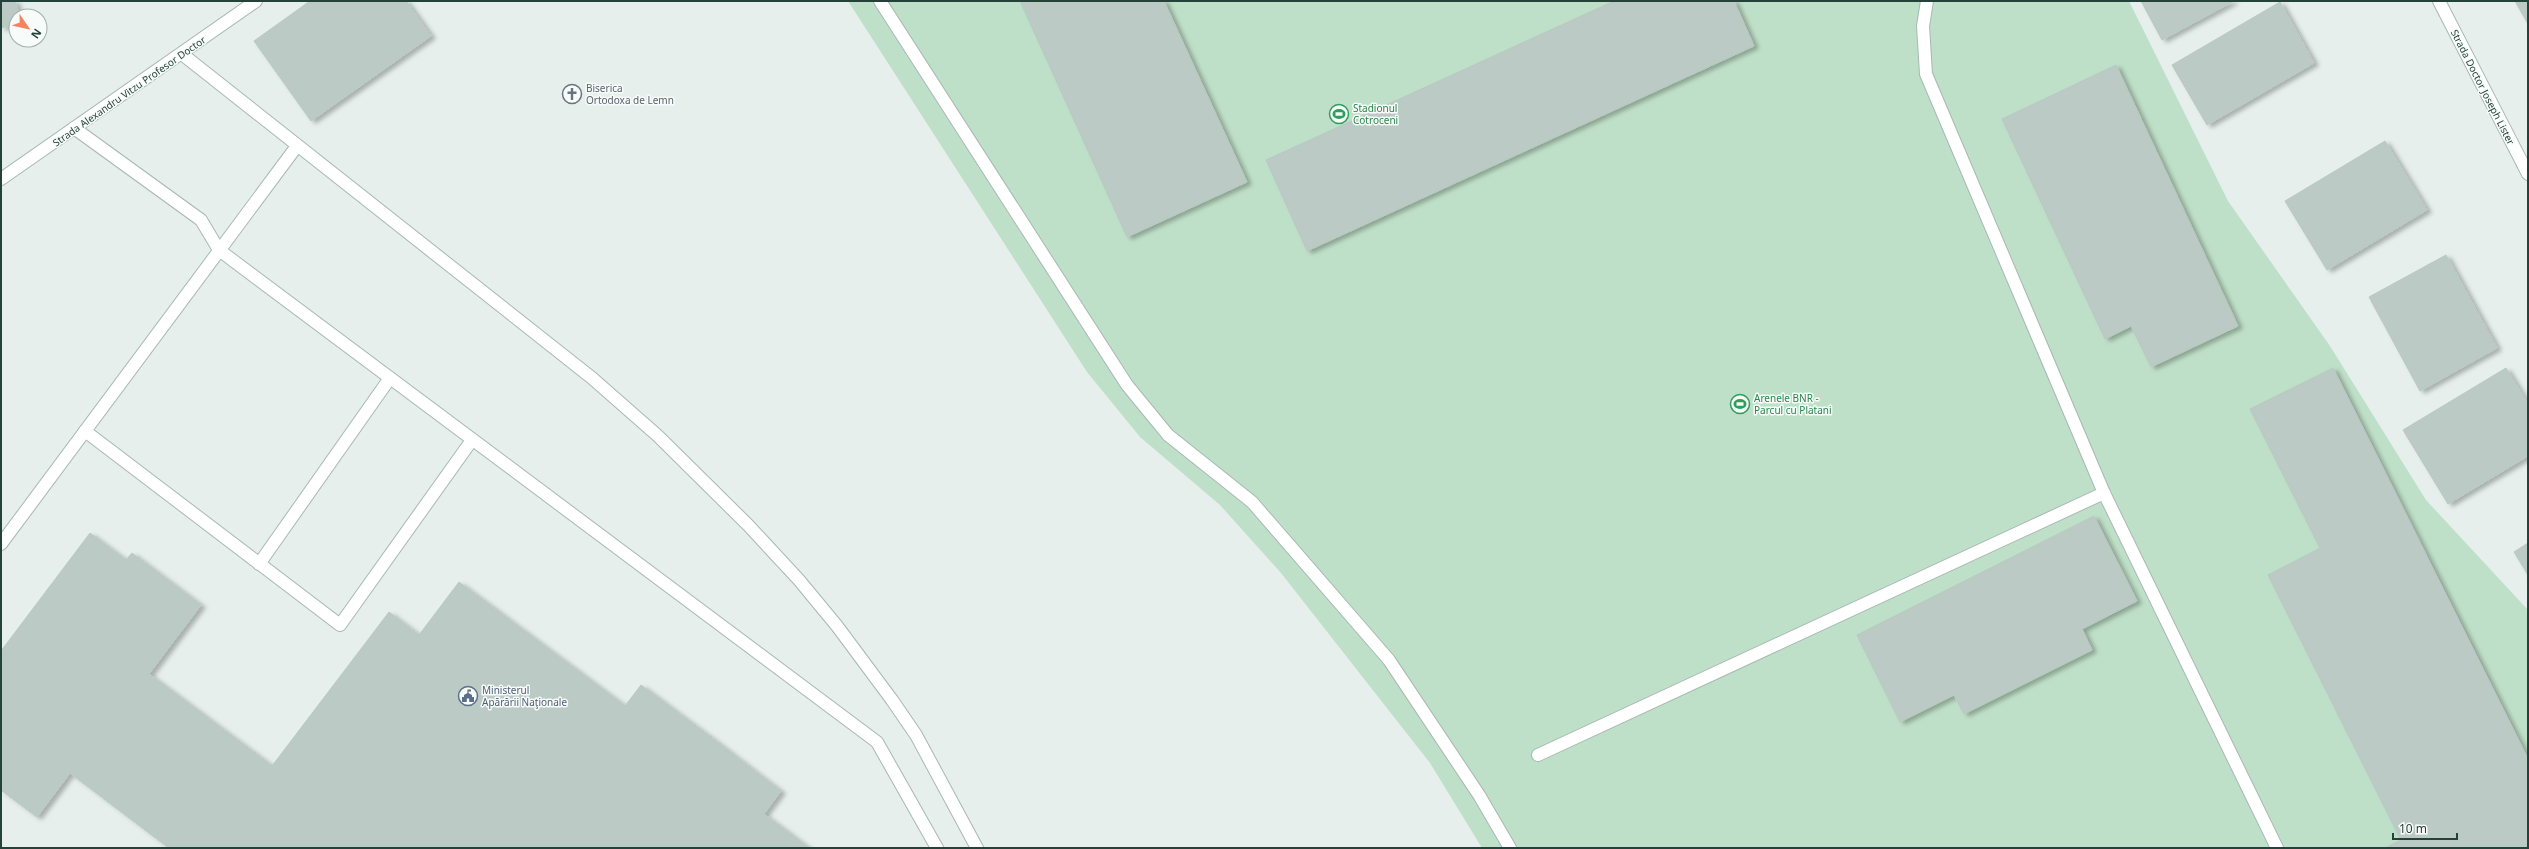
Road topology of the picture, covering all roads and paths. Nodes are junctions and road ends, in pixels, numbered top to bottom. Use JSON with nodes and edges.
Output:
{"nodes":[{"id":1,"x":256,"y":1,"type":"edge"},
{"id":2,"x":880,"y":1,"type":"edge"},
{"id":3,"x":1926,"y":1,"type":"edge"},
{"id":4,"x":2439,"y":1,"type":"edge"},
{"id":5,"x":182,"y":54,"type":"junction"},
{"id":6,"x":74,"y":128,"type":"junction"},
{"id":7,"x":297,"y":146,"type":"junction"},
{"id":8,"x":2528,"y":174,"type":"edge"},
{"id":9,"x":1,"y":179,"type":"edge"},
{"id":10,"x":219,"y":250,"type":"junction"},
{"id":11,"x":390,"y":378,"type":"junction"},
{"id":12,"x":85,"y":432,"type":"junction"},
{"id":13,"x":472,"y":440,"type":"junction"},
{"id":14,"x":2104,"y":493,"type":"junction"},
{"id":15,"x":1,"y":544,"type":"edge"},
{"id":16,"x":259,"y":564,"type":"junction"},
{"id":17,"x":1538,"y":755,"type":"dead end"},
{"id":18,"x":937,"y":848,"type":"edge"},
{"id":19,"x":977,"y":848,"type":"edge"},
{"id":20,"x":1510,"y":848,"type":"edge"},
{"id":21,"x":2277,"y":848,"type":"edge"}],
"edges":[{"from":1,"to":5,"type":"street","name":"Strada Alexandru Vitzu Profesor Doctor"},
{"from":2,"to":20,"type":"street"},
{"from":3,"to":14,"type":"street"},
{"from":4,"to":8,"type":"street","name":"Strada Doctor Joseph Lister"},
{"from":5,"to":6,"type":"street","name":"Strada Alexandru Vitzu Profesor Doctor"},
{"from":5,"to":7,"type":"street"},
{"from":6,"to":9,"type":"street","name":"Strada Alexandru Vitzu Profesor Doctor"},
{"from":6,"to":10,"type":"street"},
{"from":7,"to":10,"type":"street"},
{"from":7,"to":19,"type":"street"},
{"from":10,"to":11,"type":"street"},
{"from":10,"to":12,"type":"street"},
{"from":11,"to":13,"type":"street"},
{"from":11,"to":16,"type":"street"},
{"from":12,"to":15,"type":"street"},
{"from":12,"to":16,"type":"street"},
{"from":13,"to":16,"type":"street"},
{"from":13,"to":18,"type":"street"},
{"from":14,"to":17,"type":"street"},
{"from":14,"to":21,"type":"street"}]}
